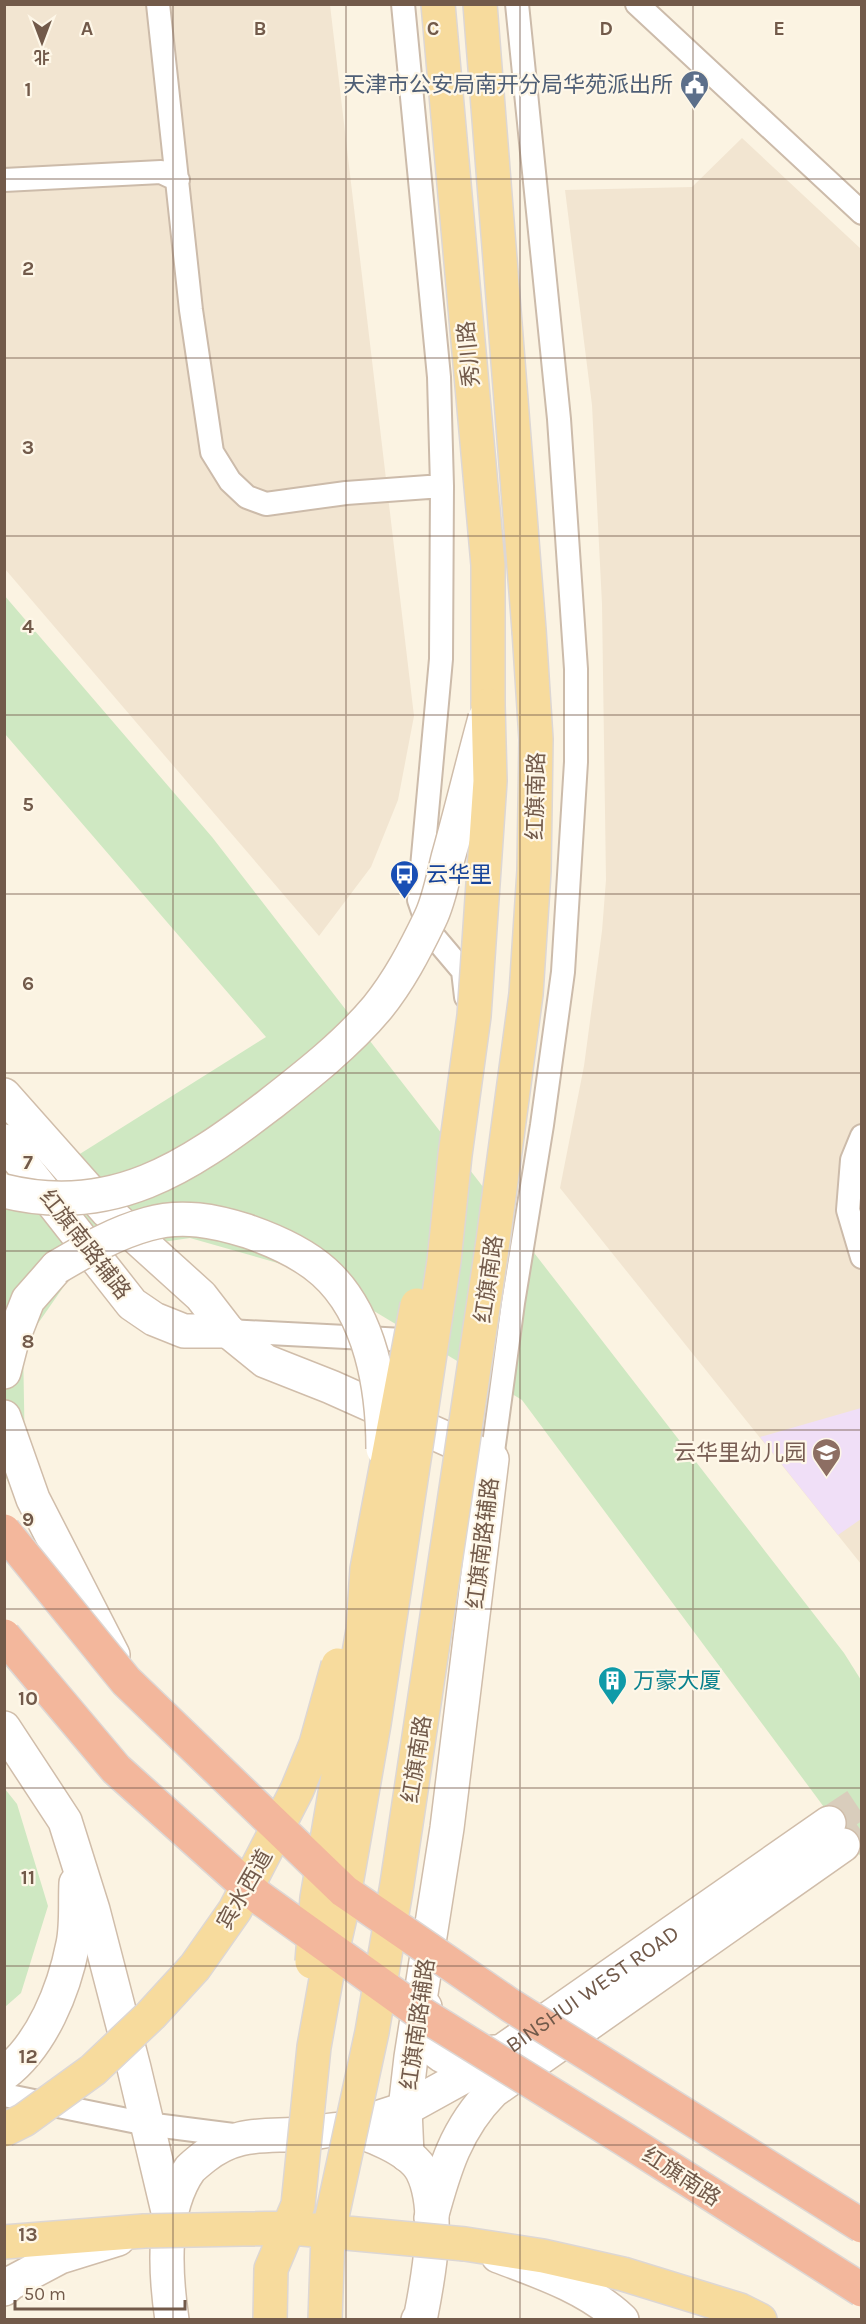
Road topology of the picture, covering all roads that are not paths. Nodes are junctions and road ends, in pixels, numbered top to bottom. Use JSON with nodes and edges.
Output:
{"nodes":[{"id":1,"x":158,"y":4,"type":"edge"},
{"id":2,"x":403,"y":4,"type":"edge"},
{"id":3,"x":438,"y":4,"type":"edge"},
{"id":4,"x":480,"y":4,"type":"edge"},
{"id":5,"x":517,"y":4,"type":"edge"},
{"id":6,"x":637,"y":4,"type":"edge"},
{"id":7,"x":4,"y":180,"type":"edge"},
{"id":8,"x":178,"y":180,"type":"junction"},
{"id":9,"x":861,"y":213,"type":"edge"},
{"id":10,"x":442,"y":486,"type":"junction"},
{"id":11,"x":529,"y":630,"type":"joint"},
{"id":12,"x":488,"y":705,"type":"junction"},
{"id":13,"x":4,"y":1095,"type":"edge"},
{"id":14,"x":861,"y":1136,"type":"edge"},
{"id":15,"x":4,"y":1141,"type":"edge"},
{"id":16,"x":455,"y":1155,"type":"junction"},
{"id":17,"x":4,"y":1191,"type":"edge"},
{"id":18,"x":861,"y":1257,"type":"edge"},
{"id":19,"x":228,"y":1331,"type":"junction"},
{"id":20,"x":4,"y":1372,"type":"edge"},
{"id":21,"x":4,"y":1417,"type":"edge"},
{"id":22,"x":492,"y":1459,"type":"junction"},
{"id":23,"x":384,"y":1485,"type":"junction"},
{"id":24,"x":4,"y":1531,"type":"edge"},
{"id":25,"x":368,"y":1569,"type":"junction"},
{"id":26,"x":4,"y":1636,"type":"edge"},
{"id":27,"x":126,"y":1681,"type":"junction"},
{"id":28,"x":4,"y":1728,"type":"edge"},
{"id":29,"x":77,"y":1860,"type":"junction"},
{"id":30,"x":422,"y":1988,"type":"junction"},
{"id":31,"x":509,"y":2046,"type":"junction"},
{"id":32,"x":314,"y":2047,"type":"junction"},
{"id":33,"x":4,"y":2074,"type":"edge"},
{"id":34,"x":4,"y":2095,"type":"edge"},
{"id":35,"x":405,"y":2109,"type":"junction"},
{"id":36,"x":147,"y":2124,"type":"junction"},
{"id":37,"x":344,"y":2129,"type":"junction"},
{"id":38,"x":4,"y":2130,"type":"edge"},
{"id":39,"x":245,"y":2136,"type":"junction"},
{"id":40,"x":407,"y":2155,"type":"junction"},
{"id":41,"x":431,"y":2218,"type":"junction"},
{"id":42,"x":157,"y":2225,"type":"junction"},
{"id":43,"x":861,"y":2226,"type":"edge"},
{"id":44,"x":328,"y":2235,"type":"junction"},
{"id":45,"x":4,"y":2242,"type":"edge"},
{"id":46,"x":465,"y":2244,"type":"junction"},
{"id":47,"x":271,"y":2270,"type":"junction"},
{"id":48,"x":4,"y":2289,"type":"edge"},
{"id":49,"x":861,"y":2290,"type":"edge"},
{"id":50,"x":420,"y":2318,"type":"edge"},
{"id":51,"x":172,"y":2319,"type":"edge"},
{"id":52,"x":262,"y":2319,"type":"edge"},
{"id":53,"x":270,"y":2319,"type":"edge"},
{"id":54,"x":325,"y":2319,"type":"edge"},
{"id":55,"x":330,"y":2319,"type":"edge"},
{"id":56,"x":622,"y":2319,"type":"edge"},
{"id":57,"x":760,"y":2319,"type":"edge"}],
"edges":[{"from":1,"to":8,"type":"street"},
{"from":2,"to":10,"type":"street"},
{"from":3,"to":12,"type":"main road","name":"秀川路"},
{"from":4,"to":11,"type":"main road","name":"秀川路"},
{"from":5,"to":22,"type":"street"},
{"from":6,"to":9,"type":"street"},
{"from":7,"to":8,"type":"street"},
{"from":8,"to":10,"type":"street"},
{"from":10,"to":19,"type":"street"},
{"from":11,"to":44,"type":"main road","name":"红旗南路","bridge":true},
{"from":12,"to":16,"type":"main road","name":"红旗南路","bridge":true},
{"from":12,"to":17,"type":"main road","bridge":true},
{"from":13,"to":19,"type":"main road"},
{"from":14,"to":18,"type":"street"},
{"from":15,"to":19,"type":"main road","name":"红旗南路辅路"},
{"from":16,"to":23,"type":"main road","bridge":true},
{"from":16,"to":32,"type":"main road","name":"红旗南路","bridge":true},
{"from":19,"to":22,"type":"main road","name":"红旗南路辅路"},
{"from":20,"to":23,"type":"main road","bridge":true},
{"from":21,"to":27,"type":"main road","bridge":true},
{"from":22,"to":30,"type":"main road","name":"红旗南路辅路"},
{"from":23,"to":25,"type":"main road","bridge":true},
{"from":24,"to":27,"type":"highway","bridge":true},
{"from":25,"to":32,"type":"main road","bridge":true},
{"from":25,"to":38,"type":"main road","name":"宾水西道","bridge":true},
{"from":26,"to":49,"type":"highway","name":"红旗南路","bridge":true},
{"from":27,"to":43,"type":"highway","bridge":true},
{"from":28,"to":29,"type":"main road"},
{"from":29,"to":33,"type":"main road"},
{"from":29,"to":36,"type":"main road"},
{"from":30,"to":31,"type":"main road"},
{"from":30,"to":35,"type":"main road","name":"红旗南路辅路"},
{"from":31,"to":35,"type":"main road","name":"BINSHUI WEST ROAD"},
{"from":31,"to":41,"type":"main road","name":"BINSHUI WEST ROAD"},
{"from":32,"to":47,"type":"main road","name":"红旗南路","bridge":true},
{"from":34,"to":36,"type":"street"},
{"from":35,"to":37,"type":"main road","name":"BINSHUI WEST ROAD"},
{"from":35,"to":40,"type":"main road","name":"红旗南路辅路"},
{"from":36,"to":39,"type":"street"},
{"from":36,"to":42,"type":"main road"},
{"from":37,"to":39,"type":"main road"},
{"from":37,"to":40,"type":"main road"},
{"from":39,"to":42,"type":"main road"},
{"from":40,"to":41,"type":"main road"},
{"from":41,"to":50,"type":"main road"},
{"from":42,"to":45,"type":"main road"},
{"from":42,"to":46,"type":"main road","bridge":true},
{"from":42,"to":48,"type":"main road"},
{"from":42,"to":51,"type":"main road"},
{"from":44,"to":54,"type":"main road","name":"红旗南路","bridge":true},
{"from":44,"to":55,"type":"main road","bridge":true},
{"from":46,"to":56,"type":"main road"},
{"from":46,"to":57,"type":"main road"},
{"from":47,"to":52,"type":"main road","bridge":true},
{"from":47,"to":53,"type":"main road","name":"红旗南路","bridge":true}]}
